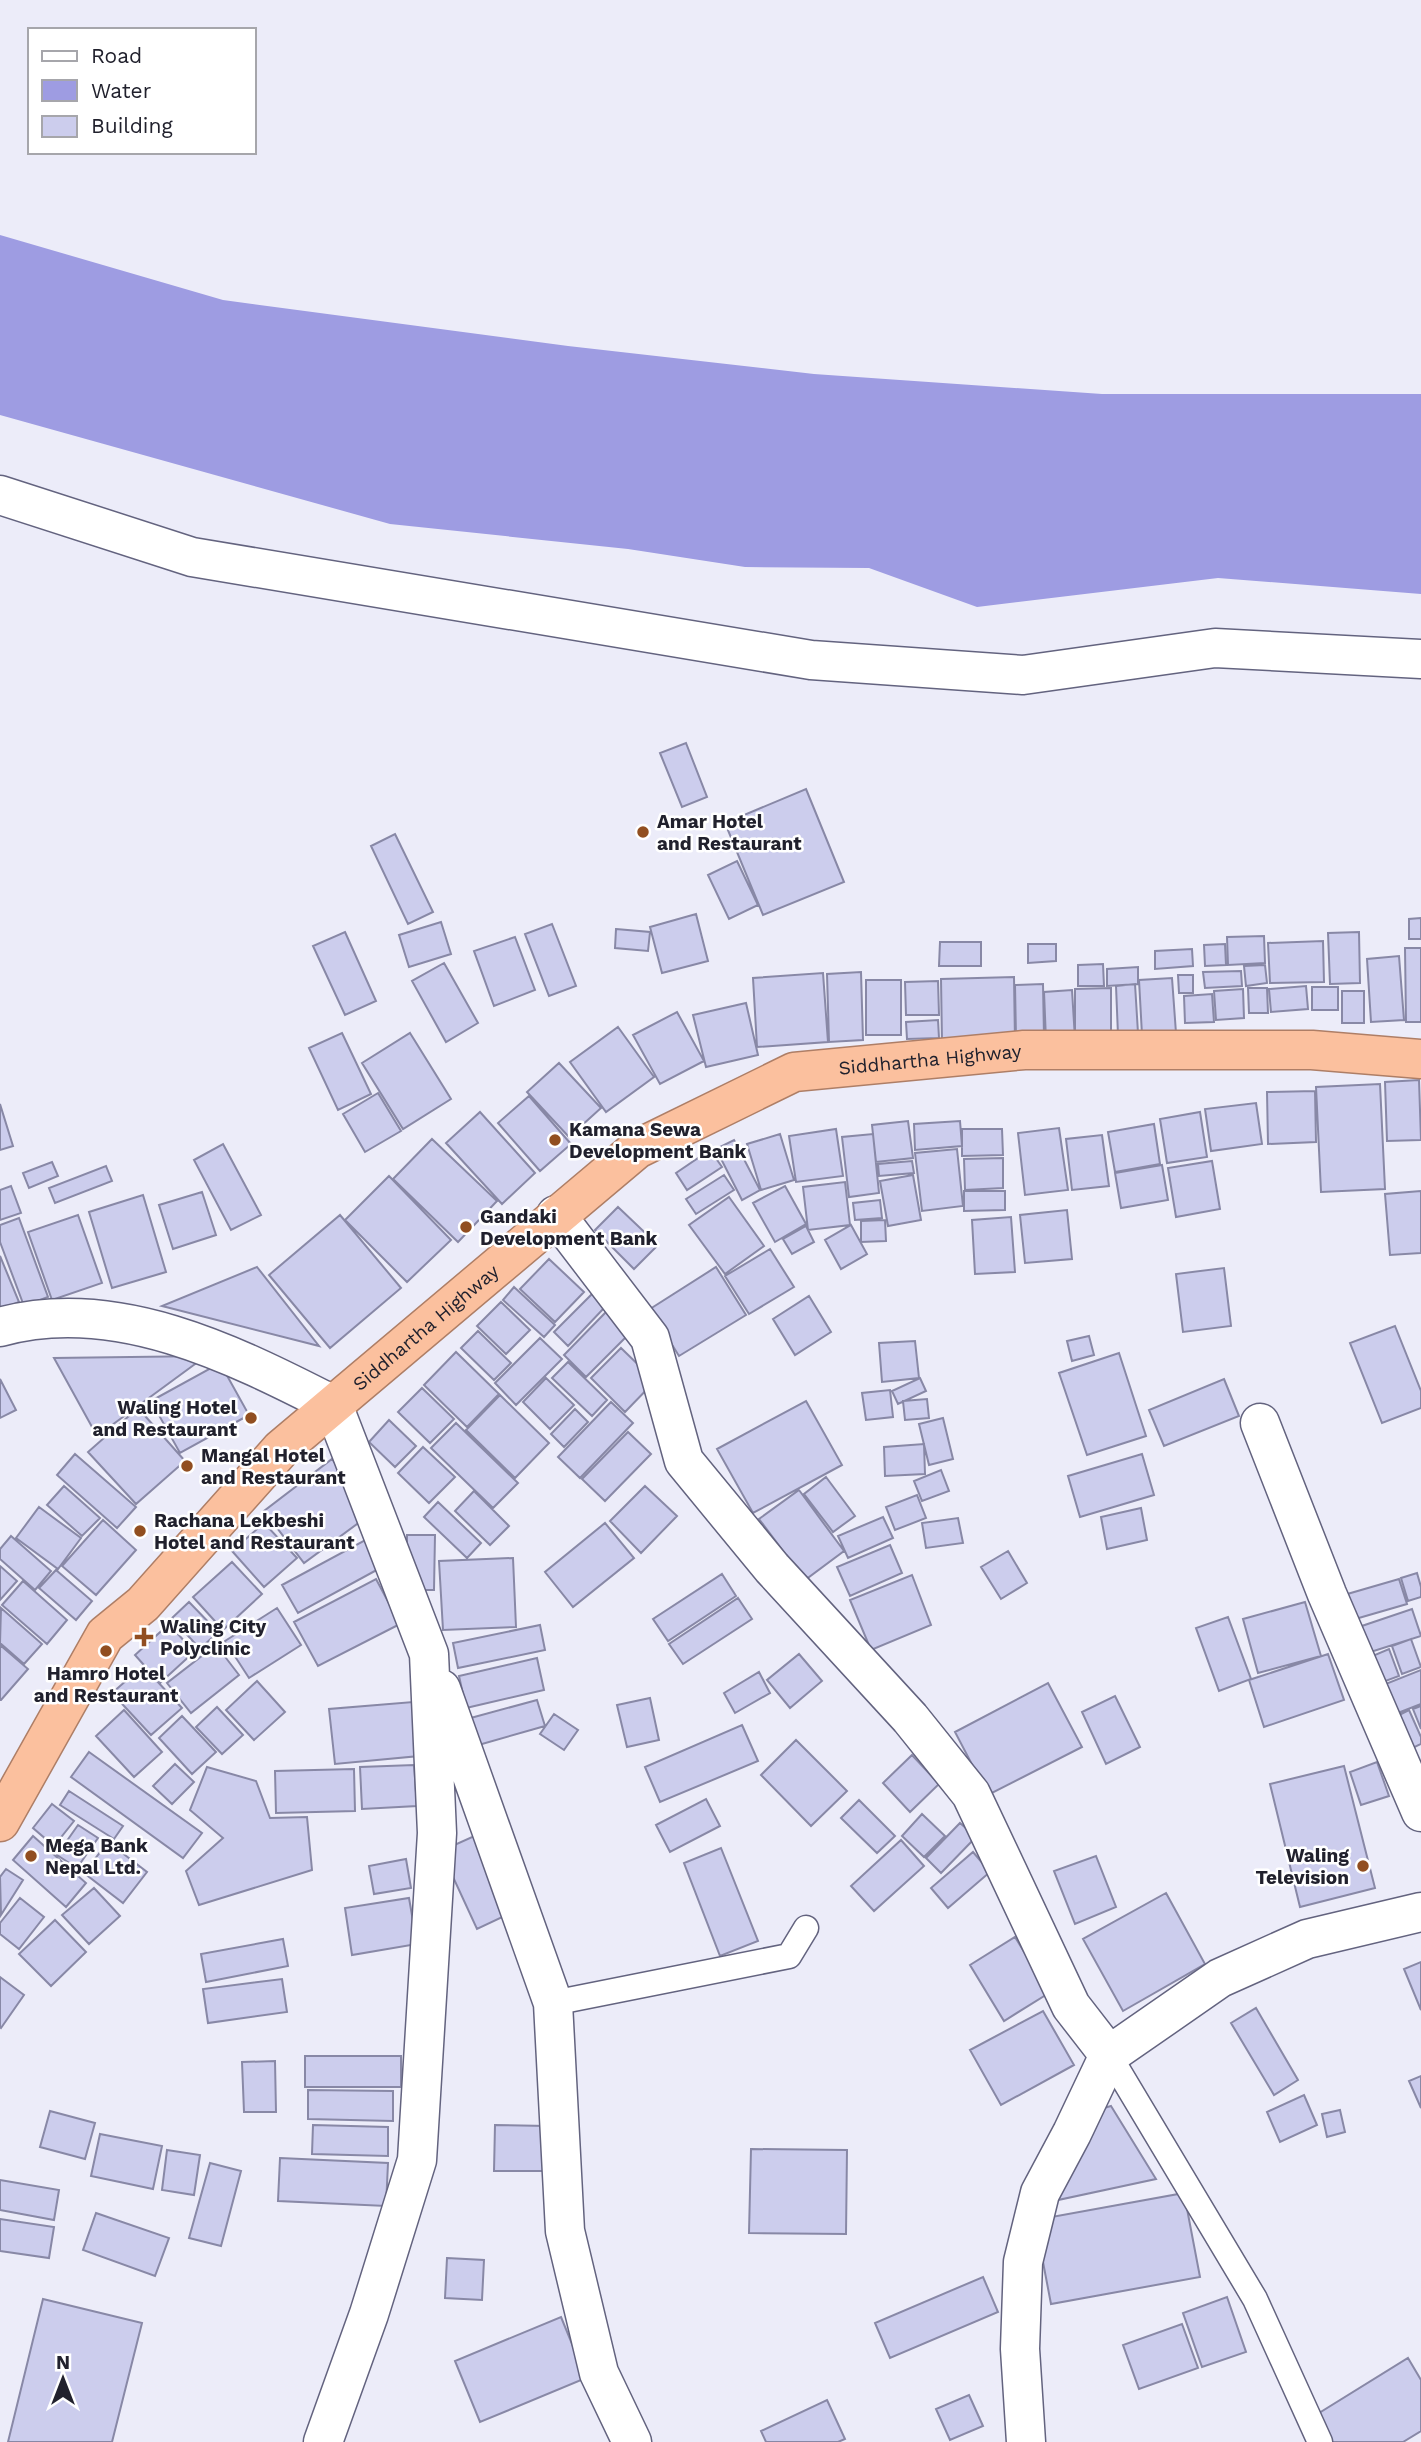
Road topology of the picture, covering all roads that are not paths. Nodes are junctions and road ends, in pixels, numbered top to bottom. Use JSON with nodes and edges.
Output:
{"nodes":[{"id":1,"x":0,"y":495,"type":"edge"},
{"id":2,"x":1421,"y":659,"type":"edge"},
{"id":3,"x":1421,"y":1059,"type":"edge"},
{"id":4,"x":556,"y":1215,"type":"junction"},
{"id":5,"x":0,"y":1327,"type":"edge"},
{"id":6,"x":333,"y":1405,"type":"junction"},
{"id":7,"x":1260,"y":1423,"type":"dead end"},
{"id":8,"x":429,"y":1654,"type":"junction"},
{"id":9,"x":11,"y":1776,"type":"edge"},
{"id":10,"x":1421,"y":1812,"type":"edge"},
{"id":11,"x":0,"y":1822,"type":"edge"},
{"id":12,"x":1421,"y":1912,"type":"edge"},
{"id":13,"x":806,"y":1928,"type":"dead end"},
{"id":14,"x":553,"y":2003,"type":"junction"},
{"id":15,"x":1109,"y":2055,"type":"junction"},
{"id":16,"x":323,"y":2442,"type":"edge"},
{"id":17,"x":632,"y":2442,"type":"edge"},
{"id":18,"x":1026,"y":2442,"type":"edge"},
{"id":19,"x":1320,"y":2442,"type":"edge"}],
"edges":[{"from":1,"to":2,"type":"street"},
{"from":3,"to":4,"type":"highway","name":"Siddhartha Highway"},
{"from":4,"to":6,"type":"highway","name":"Siddhartha Highway"},
{"from":4,"to":15,"type":"street"},
{"from":5,"to":6,"type":"street"},
{"from":6,"to":8,"type":"street"},
{"from":6,"to":9,"type":"highway","name":"Siddhartha Highway"},
{"from":7,"to":10,"type":"street"},
{"from":8,"to":14,"type":"street"},
{"from":8,"to":16,"type":"street"},
{"from":9,"to":11,"type":"highway","name":"Siddhartha Highway"},
{"from":12,"to":15,"type":"street"},
{"from":13,"to":14,"type":"lane"},
{"from":14,"to":17,"type":"street"},
{"from":15,"to":18,"type":"street"},
{"from":15,"to":19,"type":"lane"}]}
